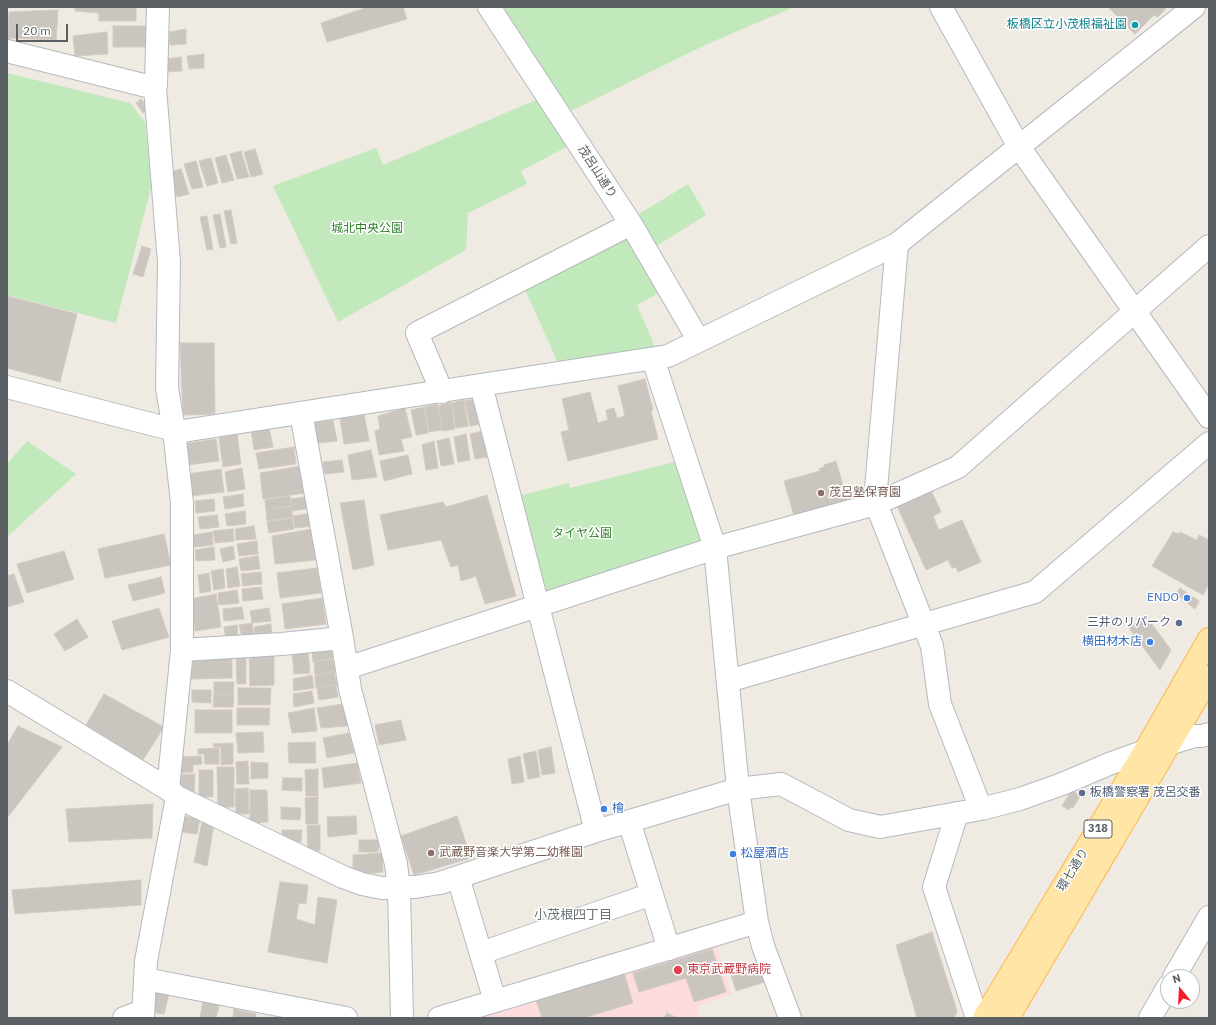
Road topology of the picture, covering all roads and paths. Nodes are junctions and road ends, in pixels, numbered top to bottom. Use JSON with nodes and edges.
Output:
{"nodes":[{"id":1,"x":158,"y":7,"type":"edge"},
{"id":2,"x":489,"y":7,"type":"edge"},
{"id":3,"x":940,"y":7,"type":"edge"},
{"id":4,"x":1194,"y":7,"type":"edge"},
{"id":5,"x":7,"y":51,"type":"edge"},
{"id":6,"x":155,"y":88,"type":"junction"},
{"id":7,"x":1019,"y":147,"type":"junction"},
{"id":8,"x":631,"y":224,"type":"junction"},
{"id":9,"x":897,"y":244,"type":"junction"},
{"id":10,"x":1209,"y":246,"type":"edge"},
{"id":11,"x":1135,"y":311,"type":"junction"},
{"id":12,"x":699,"y":341,"type":"junction"},
{"id":13,"x":653,"y":359,"type":"junction"},
{"id":14,"x":480,"y":386,"type":"junction"},
{"id":15,"x":7,"y":387,"type":"edge"},
{"id":16,"x":442,"y":392,"type":"junction"},
{"id":17,"x":301,"y":413,"type":"junction"},
{"id":18,"x":1209,"y":417,"type":"edge"},
{"id":19,"x":174,"y":430,"type":"junction"},
{"id":20,"x":1209,"y":443,"type":"edge"},
{"id":21,"x":877,"y":502,"type":"junction"},
{"id":22,"x":715,"y":548,"type":"junction"},
{"id":23,"x":538,"y":606,"type":"junction"},
{"id":24,"x":924,"y":624,"type":"junction"},
{"id":25,"x":342,"y":638,"type":"junction"},
{"id":26,"x":1209,"y":638,"type":"edge"},
{"id":27,"x":182,"y":650,"type":"junction"},
{"id":28,"x":347,"y":668,"type":"junction"},
{"id":29,"x":1209,"y":677,"type":"edge"},
{"id":30,"x":728,"y":681,"type":"junction"},
{"id":31,"x":7,"y":690,"type":"edge"},
{"id":32,"x":1209,"y":734,"type":"edge"},
{"id":33,"x":1170,"y":744,"type":"junction"},
{"id":34,"x":1145,"y":751,"type":"junction"},
{"id":35,"x":738,"y":789,"type":"junction"},
{"id":36,"x":173,"y":793,"type":"junction"},
{"id":37,"x":981,"y":809,"type":"junction"},
{"id":38,"x":957,"y":813,"type":"junction"},
{"id":39,"x":629,"y":821,"type":"junction"},
{"id":40,"x":596,"y":830,"type":"junction"},
{"id":41,"x":458,"y":877,"type":"junction"},
{"id":42,"x":399,"y":889,"type":"junction"},
{"id":43,"x":652,"y":894,"type":"junction"},
{"id":44,"x":1209,"y":918,"type":"edge"},
{"id":45,"x":757,"y":922,"type":"junction"},
{"id":46,"x":669,"y":949,"type":"junction"},
{"id":47,"x":480,"y":952,"type":"junction"},
{"id":48,"x":1179,"y":969,"type":"edge"},
{"id":49,"x":145,"y":980,"type":"junction"},
{"id":50,"x":495,"y":1001,"type":"junction"},
{"id":51,"x":1160,"y":1001,"type":"edge"},
{"id":52,"x":137,"y":1016,"type":"edge"},
{"id":53,"x":346,"y":1018,"type":"edge"},
{"id":54,"x":402,"y":1018,"type":"edge"},
{"id":55,"x":439,"y":1018,"type":"edge"},
{"id":56,"x":790,"y":1018,"type":"edge"},
{"id":57,"x":977,"y":1018,"type":"edge"},
{"id":58,"x":984,"y":1018,"type":"edge"},
{"id":59,"x":1008,"y":1018,"type":"edge"},
{"id":60,"x":1150,"y":1018,"type":"edge"}],
"edges":[{"from":1,"to":6,"type":"street"},
{"from":2,"to":8,"type":"street","name":"茂呂山通り"},
{"from":3,"to":7,"type":"street"},
{"from":4,"to":7,"type":"street"},
{"from":5,"to":6,"type":"street"},
{"from":6,"to":19,"type":"street"},
{"from":7,"to":9,"type":"street"},
{"from":7,"to":11,"type":"street"},
{"from":8,"to":12,"type":"street","name":"茂呂山通り"},
{"from":8,"to":16,"type":"street"},
{"from":9,"to":12,"type":"street"},
{"from":9,"to":21,"type":"street"},
{"from":10,"to":11,"type":"street"},
{"from":11,"to":18,"type":"street"},
{"from":11,"to":21,"type":"street"},
{"from":12,"to":13,"type":"street"},
{"from":13,"to":14,"type":"street"},
{"from":13,"to":22,"type":"street"},
{"from":14,"to":16,"type":"street"},
{"from":14,"to":23,"type":"street"},
{"from":15,"to":19,"type":"street"},
{"from":16,"to":17,"type":"street"},
{"from":17,"to":19,"type":"street"},
{"from":17,"to":25,"type":"street"},
{"from":19,"to":27,"type":"street"},
{"from":20,"to":24,"type":"street"},
{"from":21,"to":22,"type":"street"},
{"from":21,"to":24,"type":"street"},
{"from":22,"to":23,"type":"street"},
{"from":22,"to":30,"type":"street"},
{"from":23,"to":28,"type":"street"},
{"from":23,"to":40,"type":"street"},
{"from":24,"to":30,"type":"street"},
{"from":24,"to":37,"type":"street"},
{"from":25,"to":27,"type":"street"},
{"from":25,"to":28,"type":"street"},
{"from":26,"to":34,"type":"main road","name":"環七通り","number":"318"},
{"from":27,"to":36,"type":"street"},
{"from":28,"to":42,"type":"street"},
{"from":29,"to":33,"type":"main road","name":"環七通り","number":"318"},
{"from":30,"to":35,"type":"street"},
{"from":31,"to":36,"type":"street"},
{"from":32,"to":33,"type":"street"},
{"from":33,"to":34,"type":"street"},
{"from":33,"to":59,"type":"main road","name":"環七通り","number":"318"},
{"from":34,"to":37,"type":"street"},
{"from":34,"to":58,"type":"main road","name":"環七通り","number":"318"},
{"from":35,"to":38,"type":"street"},
{"from":35,"to":39,"type":"street"},
{"from":35,"to":45,"type":"street"},
{"from":36,"to":42,"type":"street"},
{"from":36,"to":49,"type":"street"},
{"from":37,"to":38,"type":"street"},
{"from":38,"to":57,"type":"street"},
{"from":39,"to":40,"type":"street"},
{"from":39,"to":43,"type":"street"},
{"from":40,"to":41,"type":"street"},
{"from":41,"to":42,"type":"street"},
{"from":41,"to":47,"type":"street"},
{"from":42,"to":54,"type":"street"},
{"from":43,"to":46,"type":"street"},
{"from":43,"to":47,"type":"street"},
{"from":44,"to":48,"type":"street"},
{"from":45,"to":46,"type":"street"},
{"from":45,"to":56,"type":"street"},
{"from":46,"to":50,"type":"street"},
{"from":47,"to":50,"type":"street"},
{"from":49,"to":52,"type":"street"},
{"from":49,"to":53,"type":"street"},
{"from":50,"to":55,"type":"street"},
{"from":51,"to":60,"type":"street"}]}
